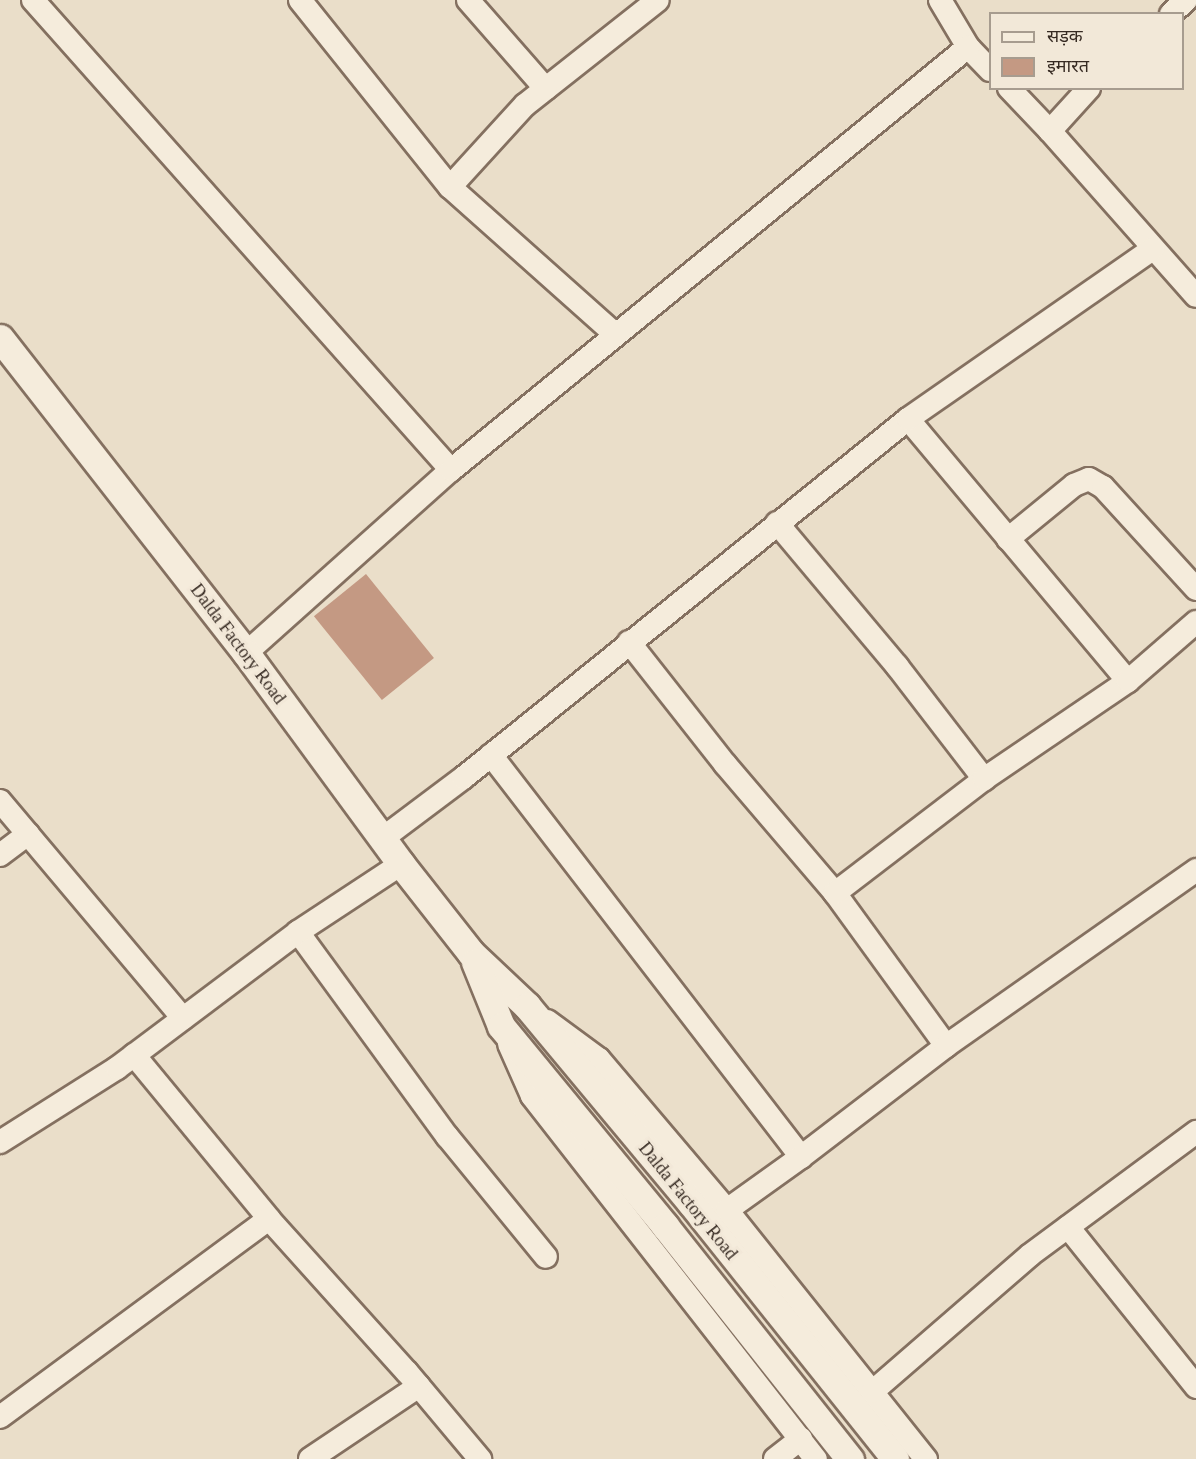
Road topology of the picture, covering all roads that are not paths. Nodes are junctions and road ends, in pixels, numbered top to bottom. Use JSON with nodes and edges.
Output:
{"nodes":[{"id":1,"x":33,"y":0,"type":"edge"},
{"id":2,"x":300,"y":0,"type":"edge"},
{"id":3,"x":468,"y":0,"type":"edge"},
{"id":4,"x":658,"y":0,"type":"edge"},
{"id":5,"x":940,"y":0,"type":"edge"},
{"id":6,"x":1186,"y":0,"type":"edge"},
{"id":7,"x":1173,"y":12,"type":"edge"},
{"id":8,"x":968,"y":47,"type":"junction"},
{"id":9,"x":989,"y":69,"type":"edge"},
{"id":10,"x":546,"y":89,"type":"junction"},
{"id":11,"x":1011,"y":90,"type":"edge"},
{"id":12,"x":1087,"y":90,"type":"edge"},
{"id":13,"x":1050,"y":131,"type":"junction"},
{"id":14,"x":450,"y":187,"type":"junction"},
{"id":15,"x":1153,"y":249,"type":"junction"},
{"id":16,"x":1194,"y":287,"type":"edge"},
{"id":17,"x":616,"y":335,"type":"junction"},
{"id":18,"x":0,"y":338,"type":"edge"},
{"id":19,"x":908,"y":419,"type":"junction"},
{"id":20,"x":451,"y":470,"type":"junction"},
{"id":21,"x":777,"y":523,"type":"junction"},
{"id":22,"x":1008,"y":539,"type":"junction"},
{"id":23,"x":1196,"y":590,"type":"edge"},
{"id":24,"x":1196,"y":622,"type":"edge"},
{"id":25,"x":629,"y":642,"type":"junction"},
{"id":26,"x":246,"y":653,"type":"junction"},
{"id":27,"x":1128,"y":681,"type":"junction"},
{"id":28,"x":491,"y":755,"type":"junction"},
{"id":29,"x":984,"y":779,"type":"junction"},
{"id":30,"x":0,"y":801,"type":"edge"},
{"id":31,"x":28,"y":834,"type":"junction"},
{"id":32,"x":384,"y":838,"type":"junction"},
{"id":33,"x":0,"y":855,"type":"edge"},
{"id":34,"x":401,"y":864,"type":"junction"},
{"id":35,"x":1196,"y":870,"type":"edge"},
{"id":36,"x":835,"y":893,"type":"junction"},
{"id":37,"x":298,"y":932,"type":"junction"},
{"id":38,"x":471,"y":952,"type":"junction"},
{"id":39,"x":527,"y":1006,"type":"junction"},
{"id":40,"x":183,"y":1018,"type":"junction"},
{"id":41,"x":501,"y":1026,"type":"junction"},
{"id":42,"x":946,"y":1046,"type":"junction"},
{"id":43,"x":134,"y":1055,"type":"junction"},
{"id":44,"x":1196,"y":1132,"type":"edge"},
{"id":45,"x":0,"y":1142,"type":"edge"},
{"id":46,"x":801,"y":1157,"type":"junction"},
{"id":47,"x":727,"y":1210,"type":"junction"},
{"id":48,"x":269,"y":1218,"type":"junction"},
{"id":49,"x":1068,"y":1227,"type":"junction"},
{"id":50,"x":546,"y":1257,"type":"dead end"},
{"id":51,"x":419,"y":1386,"type":"junction"},
{"id":52,"x":1196,"y":1388,"type":"edge"},
{"id":53,"x":872,"y":1392,"type":"junction"},
{"id":54,"x":0,"y":1417,"type":"edge"},
{"id":55,"x":801,"y":1439,"type":"junction"},
{"id":56,"x":310,"y":1459,"type":"edge"},
{"id":57,"x":480,"y":1459,"type":"edge"},
{"id":58,"x":775,"y":1459,"type":"edge"},
{"id":59,"x":816,"y":1459,"type":"edge"},
{"id":60,"x":850,"y":1459,"type":"edge"},
{"id":61,"x":895,"y":1459,"type":"edge"},
{"id":62,"x":926,"y":1459,"type":"edge"}],
"edges":[{"from":1,"to":20,"type":"street"},
{"from":2,"to":14,"type":"street"},
{"from":3,"to":10,"type":"street"},
{"from":4,"to":10,"type":"street"},
{"from":5,"to":8,"type":"street"},
{"from":6,"to":7,"type":"street"},
{"from":8,"to":9,"type":"street"},
{"from":8,"to":17,"type":"street"},
{"from":10,"to":14,"type":"street"},
{"from":11,"to":13,"type":"street"},
{"from":12,"to":13,"type":"street"},
{"from":13,"to":15,"type":"street"},
{"from":14,"to":17,"type":"street"},
{"from":15,"to":16,"type":"street"},
{"from":15,"to":19,"type":"street"},
{"from":17,"to":20,"type":"street"},
{"from":18,"to":26,"type":"street","name":"Dalda Factory Road"},
{"from":19,"to":21,"type":"street"},
{"from":19,"to":22,"type":"street"},
{"from":20,"to":26,"type":"street"},
{"from":21,"to":25,"type":"street"},
{"from":21,"to":29,"type":"street"},
{"from":22,"to":23,"type":"street"},
{"from":22,"to":27,"type":"street"},
{"from":24,"to":27,"type":"street"},
{"from":25,"to":28,"type":"street"},
{"from":25,"to":36,"type":"street"},
{"from":26,"to":32,"type":"street","name":"Dalda Factory Road"},
{"from":27,"to":29,"type":"street"},
{"from":28,"to":32,"type":"street"},
{"from":28,"to":46,"type":"street"},
{"from":29,"to":36,"type":"street"},
{"from":30,"to":31,"type":"street"},
{"from":31,"to":33,"type":"street"},
{"from":31,"to":40,"type":"street"},
{"from":32,"to":34,"type":"street","name":"Dalda Factory Road"},
{"from":34,"to":37,"type":"street"},
{"from":34,"to":38,"type":"street","name":"Dalda Factory Road"},
{"from":35,"to":42,"type":"street"},
{"from":36,"to":42,"type":"street"},
{"from":37,"to":40,"type":"street"},
{"from":37,"to":50,"type":"street"},
{"from":38,"to":39,"type":"street","name":"Dalda Factory Road"},
{"from":38,"to":41,"type":"street","name":"Dalda Factory Road"},
{"from":39,"to":47,"type":"street"},
{"from":39,"to":61,"type":"street","name":"Dalda Factory Road"},
{"from":40,"to":43,"type":"street"},
{"from":41,"to":55,"type":"street"},
{"from":41,"to":60,"type":"street","name":"Dalda Factory Road"},
{"from":42,"to":46,"type":"street"},
{"from":43,"to":45,"type":"street"},
{"from":43,"to":48,"type":"street"},
{"from":44,"to":49,"type":"street"},
{"from":46,"to":47,"type":"street"},
{"from":47,"to":53,"type":"street"},
{"from":48,"to":51,"type":"street"},
{"from":48,"to":54,"type":"street"},
{"from":49,"to":52,"type":"street"},
{"from":49,"to":53,"type":"street"},
{"from":51,"to":56,"type":"street"},
{"from":51,"to":57,"type":"street"},
{"from":53,"to":62,"type":"street"},
{"from":55,"to":58,"type":"street"},
{"from":55,"to":59,"type":"street"}]}
